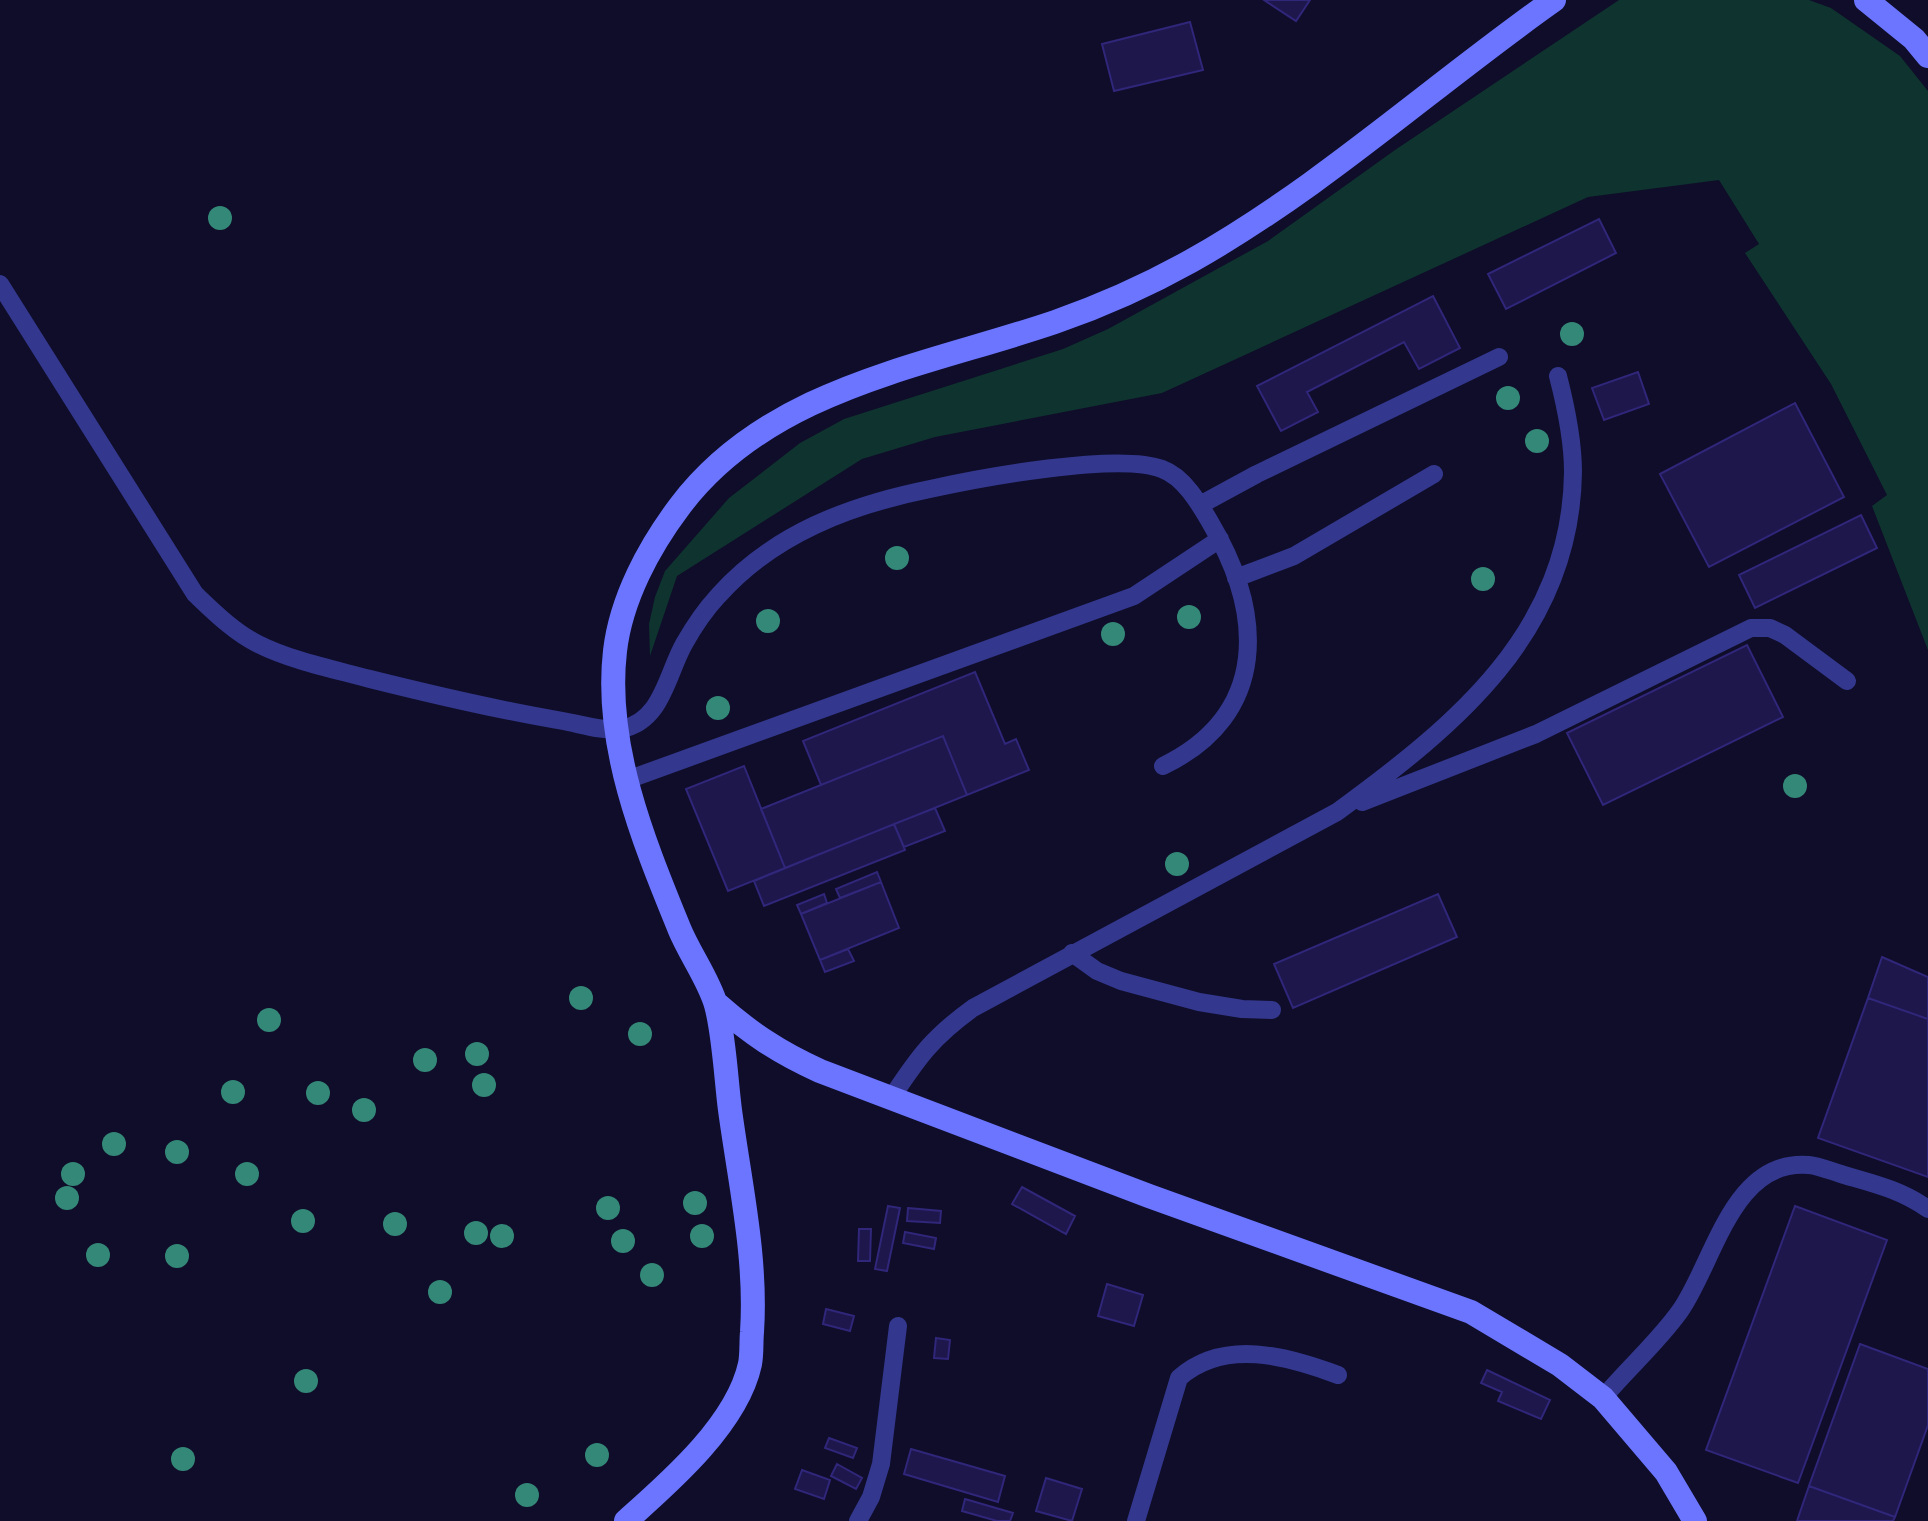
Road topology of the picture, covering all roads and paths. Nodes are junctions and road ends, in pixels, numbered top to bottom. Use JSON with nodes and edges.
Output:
{"nodes":[{"id":1,"x":1554,"y":0,"type":"edge"},
{"id":2,"x":1866,"y":0,"type":"edge"},
{"id":3,"x":1928,"y":56,"type":"edge"},
{"id":4,"x":0,"y":284,"type":"edge"},
{"id":5,"x":1499,"y":357,"type":"dead end"},
{"id":6,"x":1558,"y":376,"type":"dead end"},
{"id":7,"x":1434,"y":474,"type":"dead end"},
{"id":8,"x":1200,"y":505,"type":"junction"},
{"id":9,"x":1220,"y":539,"type":"junction"},
{"id":10,"x":1236,"y":578,"type":"junction"},
{"id":11,"x":1847,"y":681,"type":"dead end"},
{"id":12,"x":618,"y":730,"type":"junction"},
{"id":13,"x":1163,"y":766,"type":"dead end"},
{"id":14,"x":627,"y":780,"type":"junction"},
{"id":15,"x":1337,"y":812,"type":"junction"},
{"id":16,"x":1072,"y":953,"type":"junction"},
{"id":17,"x":716,"y":1003,"type":"junction"},
{"id":18,"x":1272,"y":1010,"type":"dead end"},
{"id":19,"x":892,"y":1097,"type":"junction"},
{"id":20,"x":1928,"y":1209,"type":"edge"},
{"id":21,"x":898,"y":1326,"type":"dead end"},
{"id":22,"x":1338,"y":1375,"type":"dead end"},
{"id":23,"x":1603,"y":1398,"type":"junction"},
{"id":24,"x":626,"y":1521,"type":"edge"},
{"id":25,"x":858,"y":1521,"type":"edge"},
{"id":26,"x":1136,"y":1521,"type":"edge"},
{"id":27,"x":1695,"y":1521,"type":"edge"}],
"edges":[{"from":1,"to":12,"type":"main road"},
{"from":2,"to":3,"type":"main road"},
{"from":4,"to":12,"type":"lane"},
{"from":5,"to":8,"type":"lane"},
{"from":6,"to":15,"type":"lane"},
{"from":7,"to":10,"type":"lane"},
{"from":8,"to":9,"type":"lane"},
{"from":8,"to":12,"type":"lane"},
{"from":9,"to":10,"type":"lane"},
{"from":9,"to":14,"type":"lane"},
{"from":10,"to":13,"type":"lane"},
{"from":11,"to":15,"type":"lane"},
{"from":12,"to":14,"type":"main road"},
{"from":14,"to":17,"type":"main road"},
{"from":15,"to":16,"type":"lane"},
{"from":16,"to":18,"type":"lane"},
{"from":16,"to":19,"type":"lane"},
{"from":17,"to":19,"type":"main road"},
{"from":17,"to":24,"type":"main road"},
{"from":19,"to":23,"type":"main road"},
{"from":20,"to":23,"type":"lane"},
{"from":21,"to":25,"type":"lane"},
{"from":22,"to":26,"type":"lane"},
{"from":23,"to":27,"type":"main road"}]}
